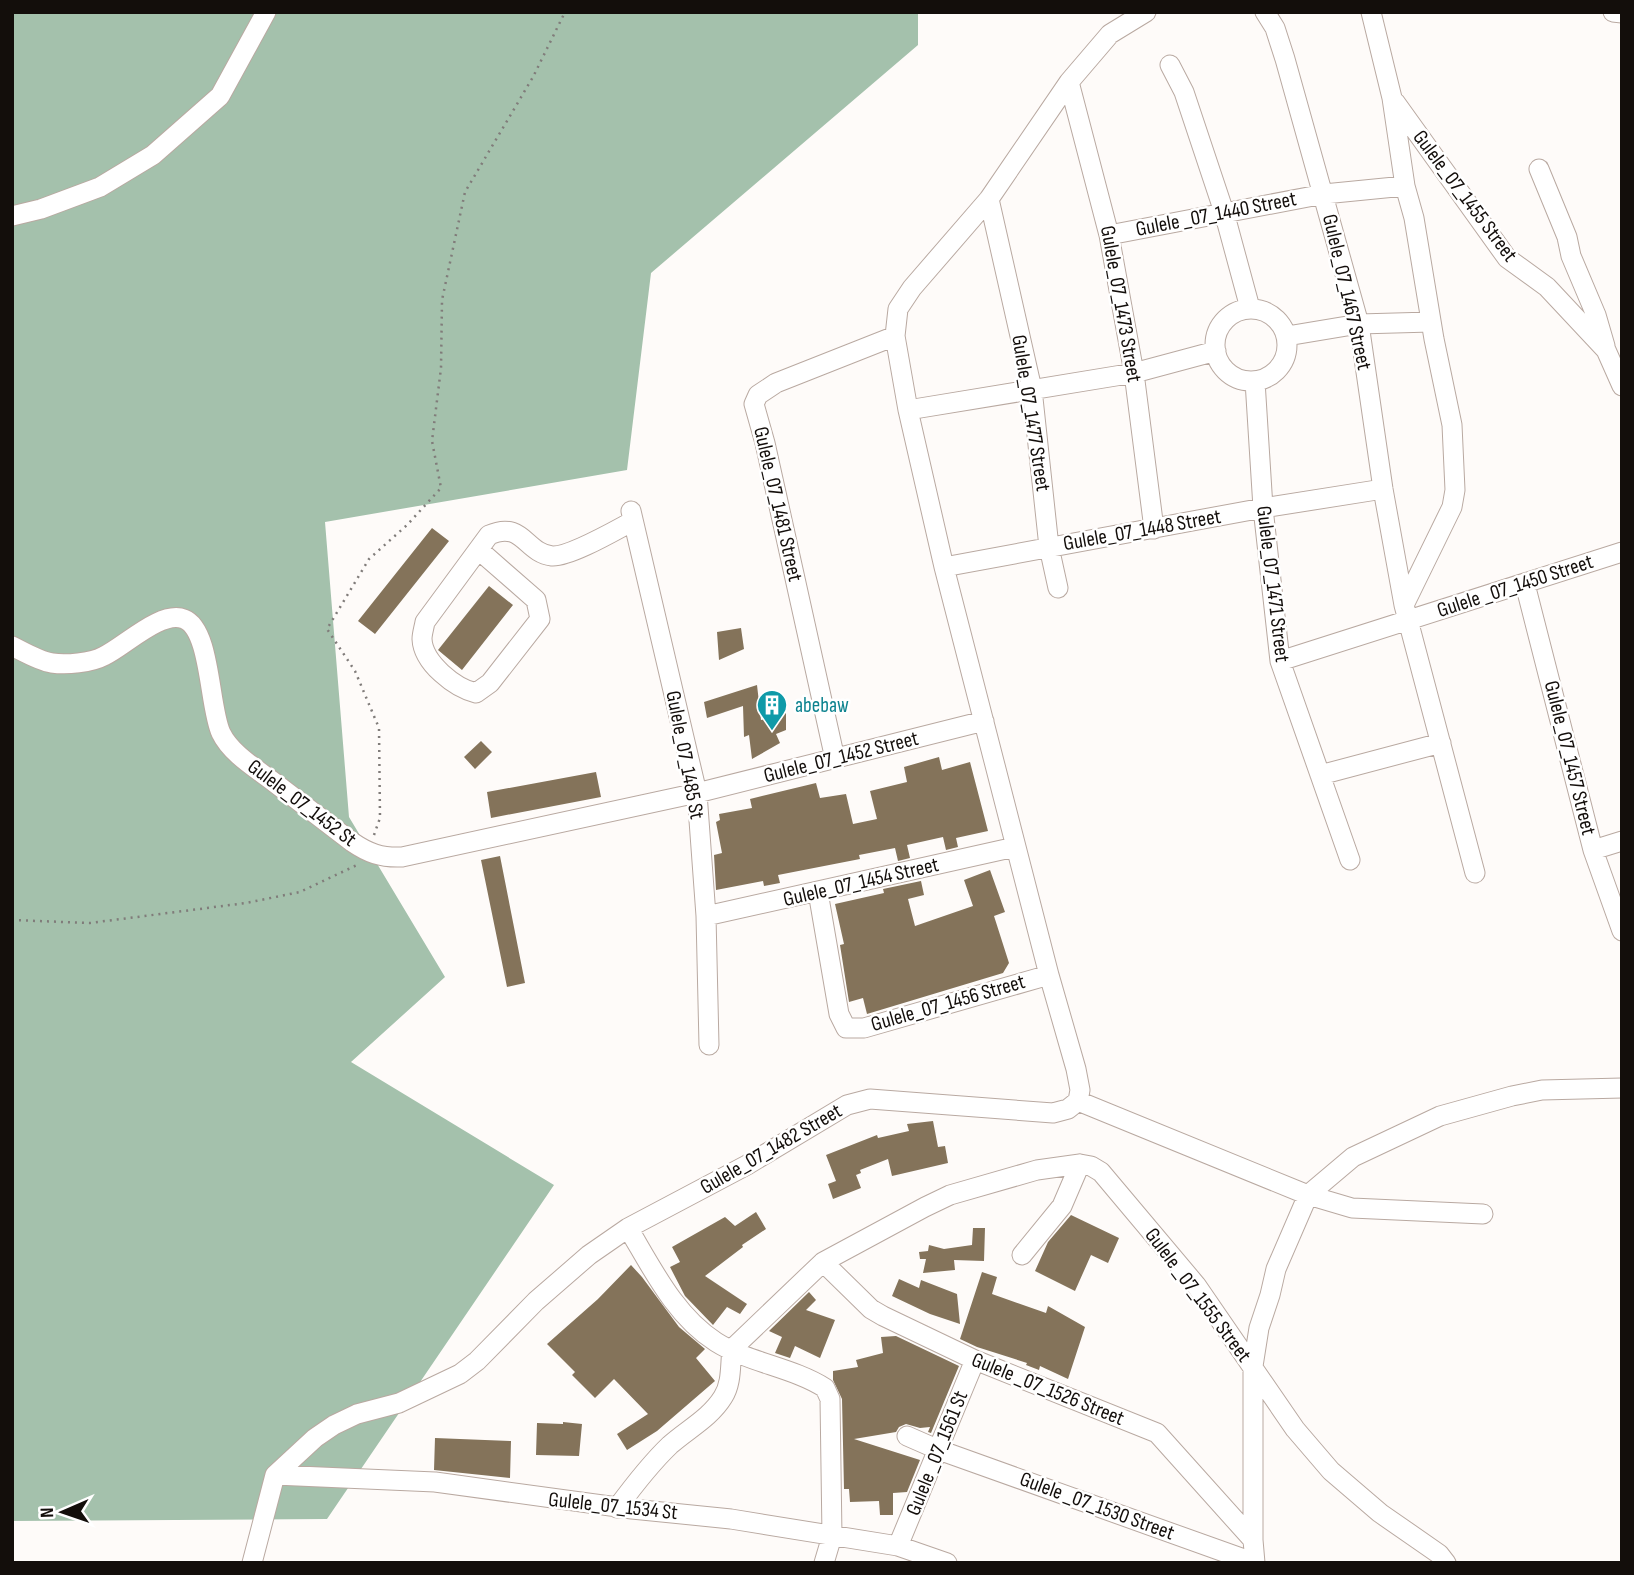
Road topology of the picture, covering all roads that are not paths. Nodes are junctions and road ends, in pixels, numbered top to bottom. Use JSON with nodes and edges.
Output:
{"nodes":[{"id":1,"x":266,"y":12,"type":"edge"},
{"id":2,"x":1146,"y":12,"type":"edge"},
{"id":3,"x":1265,"y":12,"type":"edge"},
{"id":4,"x":1371,"y":12,"type":"edge"},
{"id":5,"x":1613,"y":12,"type":"edge"},
{"id":6,"x":1622,"y":13,"type":"edge"},
{"id":7,"x":1170,"y":65,"type":"dead end"},
{"id":8,"x":1069,"y":82,"type":"junction"},
{"id":9,"x":1392,"y":98,"type":"junction"},
{"id":10,"x":1539,"y":169,"type":"dead end"},
{"id":11,"x":1405,"y":186,"type":"junction"},
{"id":12,"x":1324,"y":194,"type":"junction"},
{"id":13,"x":989,"y":199,"type":"junction"},
{"id":14,"x":1224,"y":212,"type":"junction"},
{"id":15,"x":12,"y":216,"type":"edge"},
{"id":16,"x":1109,"y":235,"type":"junction"},
{"id":17,"x":1250,"y":308,"type":"junction"},
{"id":18,"x":1432,"y":322,"type":"junction"},
{"id":19,"x":1359,"y":324,"type":"junction"},
{"id":20,"x":895,"y":335,"type":"junction"},
{"id":21,"x":1287,"y":336,"type":"junction"},
{"id":22,"x":1606,"y":350,"type":"junction"},
{"id":23,"x":1216,"y":351,"type":"junction"},
{"id":24,"x":1134,"y":373,"type":"junction"},
{"id":25,"x":1255,"y":381,"type":"junction"},
{"id":26,"x":1622,"y":386,"type":"edge"},
{"id":27,"x":1032,"y":389,"type":"junction"},
{"id":28,"x":908,"y":410,"type":"junction"},
{"id":29,"x":1383,"y":489,"type":"junction"},
{"id":30,"x":1263,"y":508,"type":"junction"},
{"id":31,"x":1154,"y":529,"type":"junction"},
{"id":32,"x":1049,"y":547,"type":"junction"},
{"id":33,"x":480,"y":551,"type":"junction"},
{"id":34,"x":1622,"y":552,"type":"edge"},
{"id":35,"x":944,"y":566,"type":"junction"},
{"id":36,"x":1525,"y":583,"type":"junction"},
{"id":37,"x":1058,"y":588,"type":"dead end"},
{"id":38,"x":1406,"y":612,"type":"junction"},
{"id":39,"x":12,"y":646,"type":"edge"},
{"id":40,"x":1280,"y":661,"type":"junction"},
{"id":41,"x":984,"y":721,"type":"junction"},
{"id":42,"x":1441,"y":743,"type":"junction"},
{"id":43,"x":835,"y":759,"type":"junction"},
{"id":44,"x":1320,"y":775,"type":"junction"},
{"id":45,"x":697,"y":793,"type":"junction"},
{"id":46,"x":1622,"y":841,"type":"edge"},
{"id":47,"x":1015,"y":846,"type":"junction"},
{"id":48,"x":1594,"y":850,"type":"junction"},
{"id":49,"x":1350,"y":860,"type":"dead end"},
{"id":50,"x":1475,"y":873,"type":"dead end"},
{"id":51,"x":818,"y":892,"type":"junction"},
{"id":52,"x":706,"y":916,"type":"junction"},
{"id":53,"x":1622,"y":931,"type":"edge"},
{"id":54,"x":1049,"y":975,"type":"junction"},
{"id":55,"x":709,"y":1045,"type":"dead end"},
{"id":56,"x":1622,"y":1088,"type":"edge"},
{"id":57,"x":1079,"y":1101,"type":"junction"},
{"id":58,"x":1080,"y":1164,"type":"junction"},
{"id":59,"x":1308,"y":1195,"type":"junction"},
{"id":60,"x":1483,"y":1214,"type":"dead end"},
{"id":61,"x":628,"y":1228,"type":"junction"},
{"id":62,"x":1022,"y":1255,"type":"dead end"},
{"id":63,"x":823,"y":1262,"type":"junction"},
{"id":64,"x":732,"y":1349,"type":"junction"},
{"id":65,"x":975,"y":1360,"type":"junction"},
{"id":66,"x":1253,"y":1366,"type":"junction"},
{"id":67,"x":907,"y":1436,"type":"dead end"},
{"id":68,"x":939,"y":1450,"type":"junction"},
{"id":69,"x":275,"y":1475,"type":"junction"},
{"id":70,"x":617,"y":1508,"type":"junction"},
{"id":71,"x":832,"y":1536,"type":"junction"},
{"id":72,"x":1252,"y":1540,"type":"junction"},
{"id":73,"x":898,"y":1546,"type":"junction"},
{"id":74,"x":252,"y":1563,"type":"edge"},
{"id":75,"x":824,"y":1563,"type":"edge"},
{"id":76,"x":947,"y":1563,"type":"edge"},
{"id":77,"x":1255,"y":1563,"type":"edge"},
{"id":78,"x":1446,"y":1563,"type":"edge"}],
"edges":[{"from":1,"to":15,"type":"street"},
{"from":2,"to":8,"type":"street"},
{"from":3,"to":12,"type":"street","name":"Gulele_07_1467 Street"},
{"from":4,"to":9,"type":"street"},
{"from":5,"to":6,"type":"street"},
{"from":7,"to":14,"type":"street"},
{"from":8,"to":13,"type":"street"},
{"from":8,"to":16,"type":"street","name":"Gulele_07_1473 Street"},
{"from":9,"to":11,"type":"street"},
{"from":9,"to":22,"type":"street","name":"Gulele_07_1455 Street"},
{"from":10,"to":22,"type":"street"},
{"from":11,"to":12,"type":"street","name":"Gulele _07_1440 Street"},
{"from":11,"to":18,"type":"street"},
{"from":12,"to":14,"type":"street","name":"Gulele _07_1440 Street"},
{"from":12,"to":19,"type":"street","name":"Gulele_07_1467 Street"},
{"from":13,"to":20,"type":"street"},
{"from":13,"to":27,"type":"street","name":"Gulele_07_1477 Street"},
{"from":14,"to":16,"type":"street","name":"Gulele _07_1440 Street"},
{"from":14,"to":17,"type":"street"},
{"from":16,"to":24,"type":"street","name":"Gulele_07_1473 Street"},
{"from":17,"to":21,"type":"street"},
{"from":17,"to":23,"type":"street"},
{"from":18,"to":19,"type":"street"},
{"from":18,"to":38,"type":"street"},
{"from":19,"to":21,"type":"street"},
{"from":19,"to":29,"type":"street","name":"Gulele_07_1467 Street"},
{"from":20,"to":28,"type":"street"},
{"from":20,"to":43,"type":"street","name":"Gulele_07_1481 Street"},
{"from":21,"to":25,"type":"street"},
{"from":22,"to":26,"type":"street","name":"Gulele_07_1455 Street"},
{"from":23,"to":24,"type":"street"},
{"from":23,"to":25,"type":"street"},
{"from":24,"to":27,"type":"street"},
{"from":24,"to":31,"type":"street","name":"Gulele_07_1473 Street"},
{"from":25,"to":30,"type":"street","name":"Gulele_07_1471 Street"},
{"from":27,"to":28,"type":"street"},
{"from":27,"to":32,"type":"street","name":"Gulele_07_1477 Street"},
{"from":28,"to":35,"type":"street"},
{"from":29,"to":30,"type":"street","name":"Gulele_07_1448 Street"},
{"from":29,"to":38,"type":"street","name":"Gulele_07_1467 Street"},
{"from":30,"to":31,"type":"street","name":"Gulele_07_1448 Street"},
{"from":30,"to":40,"type":"street","name":"Gulele_07_1471 Street"},
{"from":31,"to":32,"type":"street","name":"Gulele_07_1448 Street"},
{"from":32,"to":35,"type":"street","name":"Gulele_07_1448 Street"},
{"from":32,"to":37,"type":"street","name":"Gulele_07_1477 Street"},
{"from":33,"to":33,"type":"street"},
{"from":33,"to":45,"type":"street","name":"Gulele_07_1485 St"},
{"from":34,"to":36,"type":"street","name":"Gulele _07_1450 Street"},
{"from":35,"to":41,"type":"street"},
{"from":36,"to":38,"type":"street","name":"Gulele _07_1450 Street"},
{"from":36,"to":48,"type":"street","name":"Gulele_07_1457 Street"},
{"from":38,"to":40,"type":"street","name":"Gulele _07_1450 Street"},
{"from":38,"to":42,"type":"street","name":"Gulele_07_1467 Street"},
{"from":39,"to":45,"type":"street","name":"Gulele_07_1452 St"},
{"from":40,"to":44,"type":"street","name":"Gulele_07_1471 Street"},
{"from":41,"to":43,"type":"street","name":"Gulele_07_1452 Street"},
{"from":41,"to":47,"type":"street"},
{"from":42,"to":44,"type":"street"},
{"from":42,"to":50,"type":"street","name":"Gulele_07_1467 Street"},
{"from":43,"to":45,"type":"street","name":"Gulele_07_1452 Street"},
{"from":44,"to":49,"type":"street","name":"Gulele_07_1471 Street"},
{"from":45,"to":52,"type":"street","name":"Gulele_07_1485 St"},
{"from":46,"to":48,"type":"street"},
{"from":47,"to":51,"type":"street","name":"Gulele_07_1454 Street"},
{"from":47,"to":54,"type":"street"},
{"from":48,"to":53,"type":"street","name":"Gulele_07_1457 Street"},
{"from":51,"to":52,"type":"street","name":"Gulele_07_1454 Street"},
{"from":51,"to":54,"type":"street","name":"Gulele_07_1456 Street"},
{"from":52,"to":55,"type":"street","name":"Gulele_07_1485 St"},
{"from":54,"to":57,"type":"street"},
{"from":56,"to":59,"type":"street"},
{"from":57,"to":59,"type":"street"},
{"from":57,"to":61,"type":"street","name":"Gulele_07_1482 Street"},
{"from":58,"to":62,"type":"street"},
{"from":58,"to":63,"type":"street"},
{"from":58,"to":66,"type":"street","name":"Gulele _07_1555 Street"},
{"from":59,"to":60,"type":"street"},
{"from":59,"to":66,"type":"street"},
{"from":61,"to":64,"type":"street"},
{"from":61,"to":69,"type":"street","name":"Gulele_07_1482 Street"},
{"from":63,"to":64,"type":"street"},
{"from":63,"to":65,"type":"street","name":"Gulele _07_1526 Street"},
{"from":64,"to":70,"type":"street"},
{"from":64,"to":71,"type":"street"},
{"from":65,"to":68,"type":"street","name":"Gulele _07_1561 St"},
{"from":65,"to":72,"type":"street","name":"Gulele _07_1526 Street"},
{"from":66,"to":72,"type":"street","name":"Gulele _07_1555 Street"},
{"from":66,"to":78,"type":"street"},
{"from":67,"to":68,"type":"street","name":"Gulele _07_1530 Street"},
{"from":68,"to":73,"type":"street","name":"Gulele _07_1561 St"},
{"from":68,"to":77,"type":"street","name":"Gulele _07_1530 Street"},
{"from":69,"to":70,"type":"street","name":"Gulele_07_1534 St"},
{"from":69,"to":74,"type":"street"},
{"from":70,"to":71,"type":"street","name":"Gulele_07_1534 St"},
{"from":71,"to":73,"type":"street","name":"Gulele_07_1534 St"},
{"from":71,"to":75,"type":"street"},
{"from":72,"to":77,"type":"street","name":"Gulele _07_1555 Street"},
{"from":73,"to":76,"type":"street","name":"Gulele_07_1534 St"}]}
